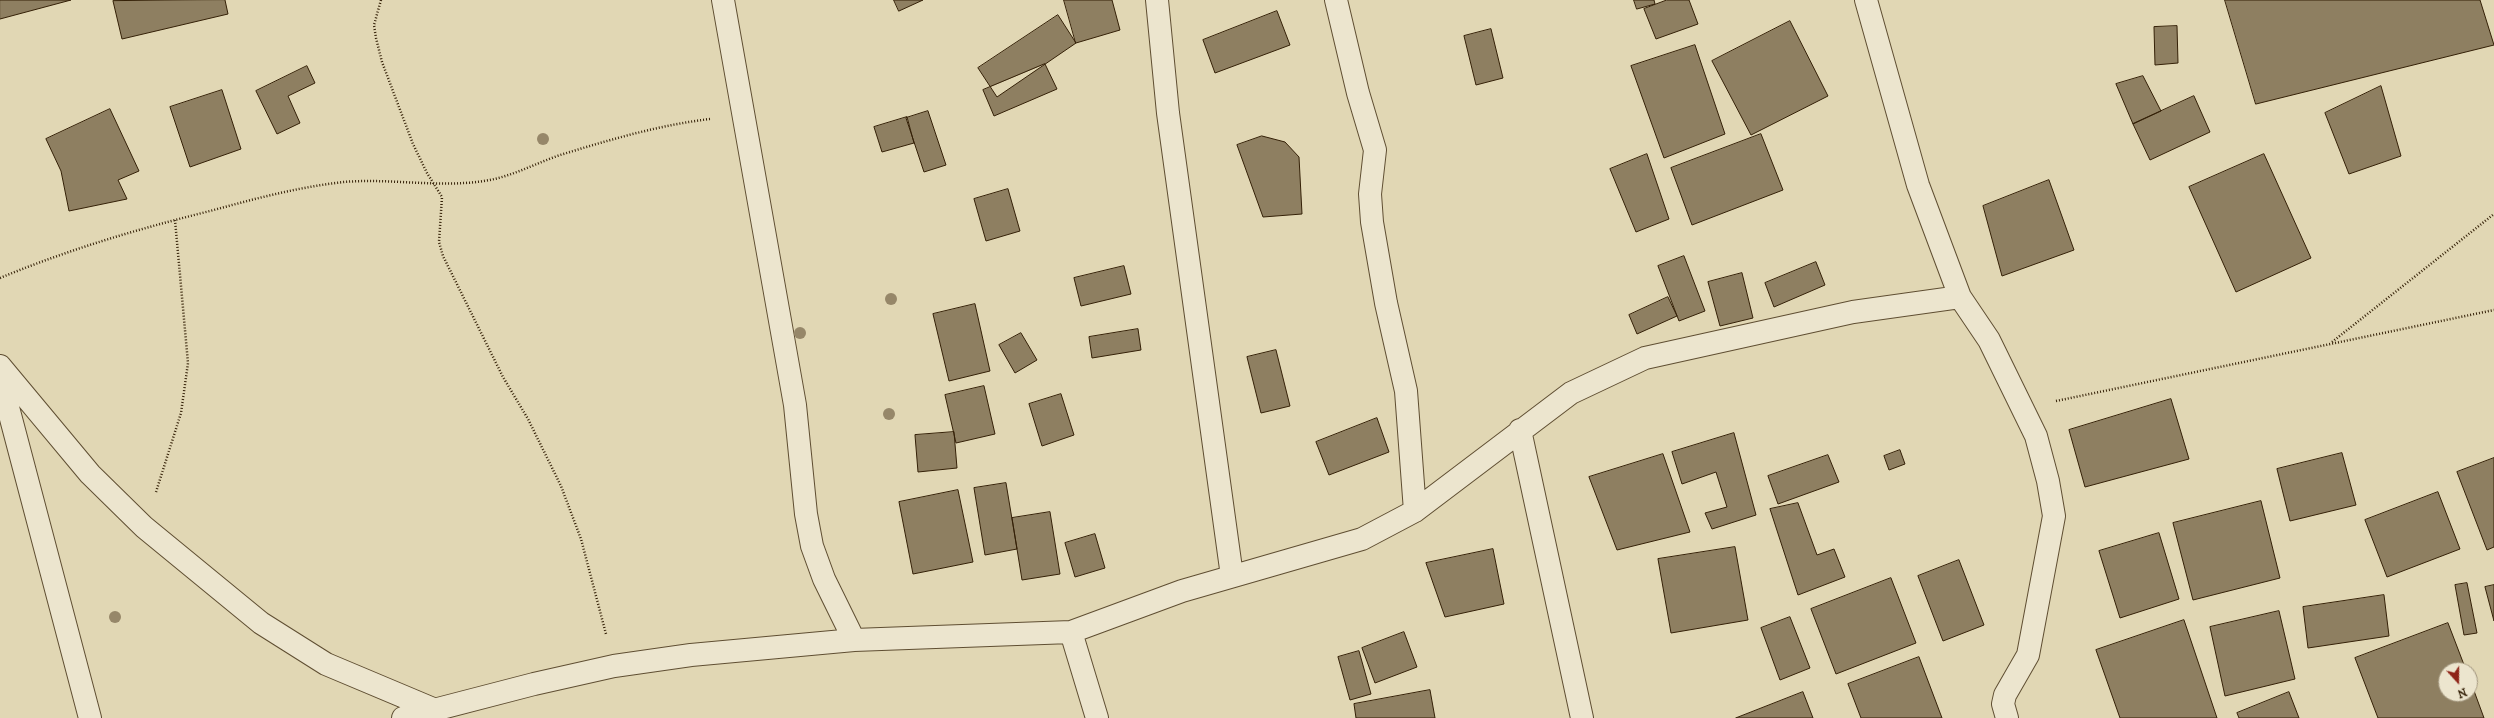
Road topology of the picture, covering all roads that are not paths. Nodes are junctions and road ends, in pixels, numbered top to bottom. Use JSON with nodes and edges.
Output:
{"nodes":[{"id":1,"x":723,"y":0,"type":"edge"},
{"id":2,"x":1157,"y":0,"type":"edge"},
{"id":3,"x":1336,"y":0,"type":"edge"},
{"id":4,"x":1866,"y":0,"type":"edge"},
{"id":5,"x":1960,"y":297,"type":"junction"},
{"id":6,"x":0,"y":366,"type":"edge"},
{"id":7,"x":0,"y":377,"type":"edge"},
{"id":8,"x":1520,"y":430,"type":"junction"},
{"id":9,"x":1415,"y":511,"type":"junction"},
{"id":10,"x":1232,"y":576,"type":"junction"},
{"id":11,"x":1071,"y":632,"type":"junction"},
{"id":12,"x":854,"y":640,"type":"junction"},
{"id":13,"x":433,"y":709,"type":"junction"},
{"id":14,"x":90,"y":718,"type":"edge"},
{"id":15,"x":403,"y":718,"type":"edge"},
{"id":16,"x":1097,"y":718,"type":"edge"},
{"id":17,"x":1582,"y":718,"type":"edge"},
{"id":18,"x":2007,"y":718,"type":"edge"}],
"edges":[{"from":1,"to":12,"type":"street"},
{"from":2,"to":10,"type":"street"},
{"from":3,"to":9,"type":"street"},
{"from":4,"to":5,"type":"street"},
{"from":5,"to":8,"type":"street"},
{"from":5,"to":18,"type":"street"},
{"from":6,"to":13,"type":"street"},
{"from":7,"to":14,"type":"street"},
{"from":8,"to":9,"type":"street"},
{"from":8,"to":17,"type":"street"},
{"from":9,"to":10,"type":"street"},
{"from":10,"to":11,"type":"street"},
{"from":11,"to":12,"type":"street"},
{"from":11,"to":16,"type":"street"},
{"from":12,"to":13,"type":"street"},
{"from":13,"to":15,"type":"street"}]}
